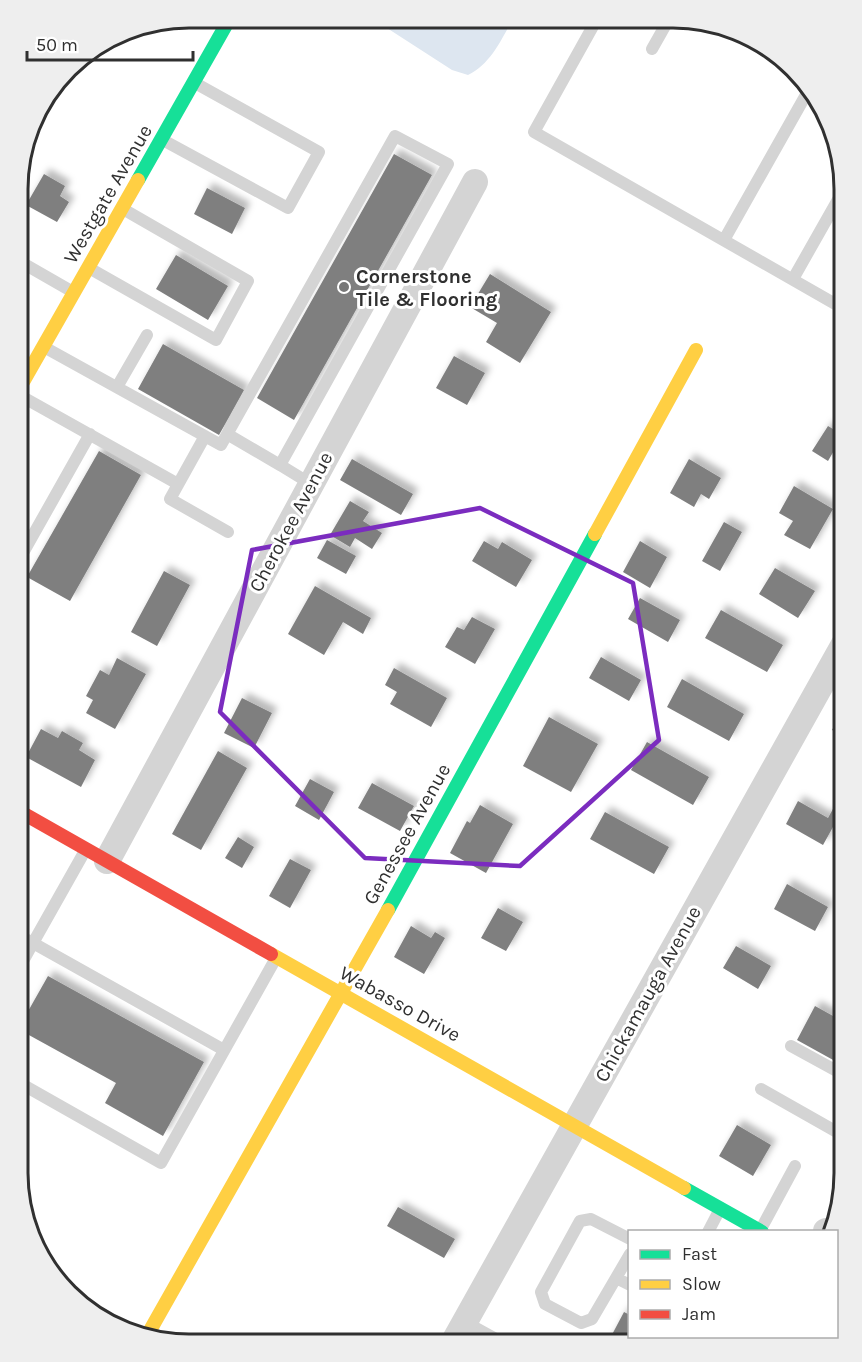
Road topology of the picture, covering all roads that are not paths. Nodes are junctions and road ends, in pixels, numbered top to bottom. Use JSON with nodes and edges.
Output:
{"nodes":[{"id":1,"x":224,"y":29,"type":"edge"},
{"id":2,"x":591,"y":29,"type":"edge"},
{"id":3,"x":664,"y":29,"type":"edge"},
{"id":4,"x":652,"y":49,"type":"dead end"},
{"id":5,"x":194,"y":82,"type":"junction"},
{"id":6,"x":804,"y":98,"type":"edge"},
{"id":7,"x":161,"y":139,"type":"junction"},
{"id":8,"x":475,"y":182,"type":"dead end"},
{"id":9,"x":834,"y":207,"type":"edge"},
{"id":10,"x":122,"y":208,"type":"junction"},
{"id":11,"x":724,"y":240,"type":"junction"},
{"id":12,"x":29,"y":267,"type":"edge"},
{"id":13,"x":88,"y":268,"type":"junction"},
{"id":14,"x":793,"y":279,"type":"junction"},
{"id":15,"x":74,"y":293,"type":"junction"},
{"id":16,"x":834,"y":301,"type":"edge"},
{"id":17,"x":147,"y":335,"type":"dead end"},
{"id":18,"x":44,"y":346,"type":"junction"},
{"id":19,"x":696,"y":350,"type":"dead end"},
{"id":20,"x":29,"y":372,"type":"edge"},
{"id":21,"x":117,"y":387,"type":"junction"},
{"id":22,"x":29,"y":401,"type":"edge"},
{"id":23,"x":227,"y":434,"type":"junction"},
{"id":24,"x":90,"y":435,"type":"junction"},
{"id":25,"x":205,"y":436,"type":"junction"},
{"id":26,"x":280,"y":465,"type":"junction"},
{"id":27,"x":178,"y":484,"type":"junction"},
{"id":28,"x":311,"y":484,"type":"junction"},
{"id":29,"x":228,"y":532,"type":"dead end"},
{"id":30,"x":29,"y":542,"type":"edge"},
{"id":31,"x":834,"y":663,"type":"edge"},
{"id":32,"x":29,"y":817,"type":"edge"},
{"id":33,"x":96,"y":855,"type":"junction"},
{"id":34,"x":29,"y":941,"type":"edge"},
{"id":35,"x":33,"y":943,"type":"junction"},
{"id":36,"x":29,"y":950,"type":"edge"},
{"id":37,"x":276,"y":957,"type":"junction"},
{"id":38,"x":341,"y":994,"type":"junction"},
{"id":39,"x":791,"y":1046,"type":"dead end"},
{"id":40,"x":224,"y":1050,"type":"junction"},
{"id":41,"x":833,"y":1069,"type":"edge"},
{"id":42,"x":29,"y":1088,"type":"edge"},
{"id":43,"x":761,"y":1089,"type":"dead end"},
{"id":44,"x":575,"y":1126,"type":"junction"},
{"id":45,"x":833,"y":1130,"type":"edge"},
{"id":46,"x":795,"y":1166,"type":"dead end"},
{"id":47,"x":721,"y":1208,"type":"junction"},
{"id":48,"x":709,"y":1230,"type":"edge"},
{"id":49,"x":759,"y":1230,"type":"edge"},
{"id":50,"x":762,"y":1230,"type":"edge"},
{"id":51,"x":628,"y":1238,"type":"edge"},
{"id":52,"x":628,"y":1257,"type":"edge"},
{"id":53,"x":616,"y":1278,"type":"junction"},
{"id":54,"x":628,"y":1284,"type":"edge"},
{"id":55,"x":151,"y":1329,"type":"edge"},
{"id":56,"x":459,"y":1333,"type":"edge"}],
"edges":[{"from":1,"to":5,"type":"street","name":"Westgate Avenue"},
{"from":2,"to":11,"type":"lane"},
{"from":3,"to":4,"type":"lane"},
{"from":5,"to":7,"type":"street","name":"Westgate Avenue"},
{"from":5,"to":7,"type":"lane"},
{"from":6,"to":11,"type":"lane"},
{"from":7,"to":10,"type":"street","name":"Westgate Avenue"},
{"from":8,"to":28,"type":"street","name":"Cherokee Avenue"},
{"from":9,"to":14,"type":"lane"},
{"from":10,"to":13,"type":"street","name":"Westgate Avenue"},
{"from":10,"to":13,"type":"lane"},
{"from":11,"to":14,"type":"lane"},
{"from":12,"to":15,"type":"lane"},
{"from":13,"to":15,"type":"street","name":"Westgate Avenue"},
{"from":14,"to":16,"type":"lane"},
{"from":15,"to":18,"type":"street","name":"Westgate Avenue"},
{"from":17,"to":21,"type":"lane"},
{"from":18,"to":20,"type":"street","name":"Westgate Avenue"},
{"from":18,"to":21,"type":"lane"},
{"from":19,"to":38,"type":"street","name":"Genessee Avenue"},
{"from":21,"to":25,"type":"lane"},
{"from":22,"to":24,"type":"lane"},
{"from":23,"to":25,"type":"lane"},
{"from":23,"to":26,"type":"lane"},
{"from":23,"to":26,"type":"lane"},
{"from":24,"to":27,"type":"lane"},
{"from":24,"to":30,"type":"lane"},
{"from":25,"to":27,"type":"lane"},
{"from":26,"to":28,"type":"lane"},
{"from":27,"to":29,"type":"lane"},
{"from":28,"to":33,"type":"street","name":"Cherokee Avenue"},
{"from":31,"to":44,"type":"street","name":"Chickamauga Avenue"},
{"from":32,"to":33,"type":"street","name":"Wabasso Drive"},
{"from":33,"to":35,"type":"lane"},
{"from":33,"to":37,"type":"street","name":"Wabasso Drive"},
{"from":34,"to":35,"type":"lane"},
{"from":35,"to":36,"type":"lane"},
{"from":35,"to":40,"type":"lane"},
{"from":37,"to":38,"type":"street","name":"Wabasso Drive"},
{"from":37,"to":40,"type":"lane"},
{"from":38,"to":44,"type":"street","name":"Wabasso Drive"},
{"from":38,"to":55,"type":"street","name":"Genessee Avenue"},
{"from":39,"to":41,"type":"lane"},
{"from":40,"to":42,"type":"lane"},
{"from":43,"to":45,"type":"lane"},
{"from":44,"to":47,"type":"street","name":"Wabasso Drive"},
{"from":44,"to":56,"type":"street","name":"Chickamauga Avenue"},
{"from":46,"to":50,"type":"lane"},
{"from":47,"to":48,"type":"lane"},
{"from":47,"to":49,"type":"street","name":"Wabasso Drive"},
{"from":51,"to":53,"type":"lane"},
{"from":52,"to":53,"type":"lane"},
{"from":53,"to":54,"type":"lane"}]}
